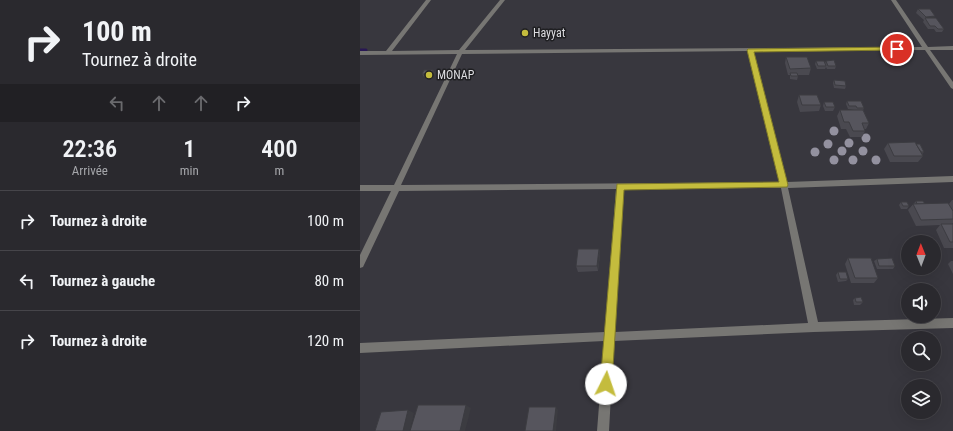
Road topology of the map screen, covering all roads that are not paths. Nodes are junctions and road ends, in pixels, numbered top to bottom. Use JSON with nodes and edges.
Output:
{"nodes":[{"id":1,"x":429,"y":0,"type":"edge"},
{"id":2,"x":503,"y":0,"type":"edge"},
{"id":3,"x":893,"y":0,"type":"edge"},
{"id":4,"x":926,"y":48,"type":"junction"},
{"id":5,"x":953,"y":48,"type":"edge"},
{"id":6,"x":750,"y":50,"type":"junction"},
{"id":7,"x":360,"y":53,"type":"edge"},
{"id":8,"x":387,"y":53,"type":"junction"},
{"id":9,"x":460,"y":53,"type":"junction"},
{"id":10,"x":953,"y":87,"type":"edge"},
{"id":11,"x":953,"y":179,"type":"edge"},
{"id":12,"x":784,"y":185,"type":"junction"},
{"id":13,"x":620,"y":187,"type":"junction"},
{"id":14,"x":360,"y":188,"type":"edge"},
{"id":15,"x":396,"y":188,"type":"junction"},
{"id":16,"x":360,"y":264,"type":"edge"},
{"id":17,"x":953,"y":324,"type":"edge"},
{"id":18,"x":814,"y":327,"type":"junction"},
{"id":19,"x":609,"y":337,"type":"junction"},
{"id":20,"x":360,"y":348,"type":"edge"},
{"id":21,"x":603,"y":431,"type":"edge"}],
"edges":[{"from":1,"to":8,"type":"street"},
{"from":2,"to":9,"type":"street"},
{"from":3,"to":4,"type":"street"},
{"from":4,"to":5,"type":"street"},
{"from":4,"to":6,"type":"street"},
{"from":4,"to":10,"type":"street"},
{"from":6,"to":9,"type":"street"},
{"from":6,"to":12,"type":"street"},
{"from":7,"to":8,"type":"street"},
{"from":8,"to":9,"type":"street"},
{"from":9,"to":15,"type":"street"},
{"from":11,"to":12,"type":"street"},
{"from":12,"to":13,"type":"street"},
{"from":12,"to":18,"type":"street"},
{"from":13,"to":15,"type":"street"},
{"from":13,"to":19,"type":"street"},
{"from":14,"to":15,"type":"street"},
{"from":15,"to":16,"type":"street"},
{"from":17,"to":18,"type":"street"},
{"from":18,"to":19,"type":"street"},
{"from":19,"to":20,"type":"street"},
{"from":19,"to":21,"type":"street"}]}
